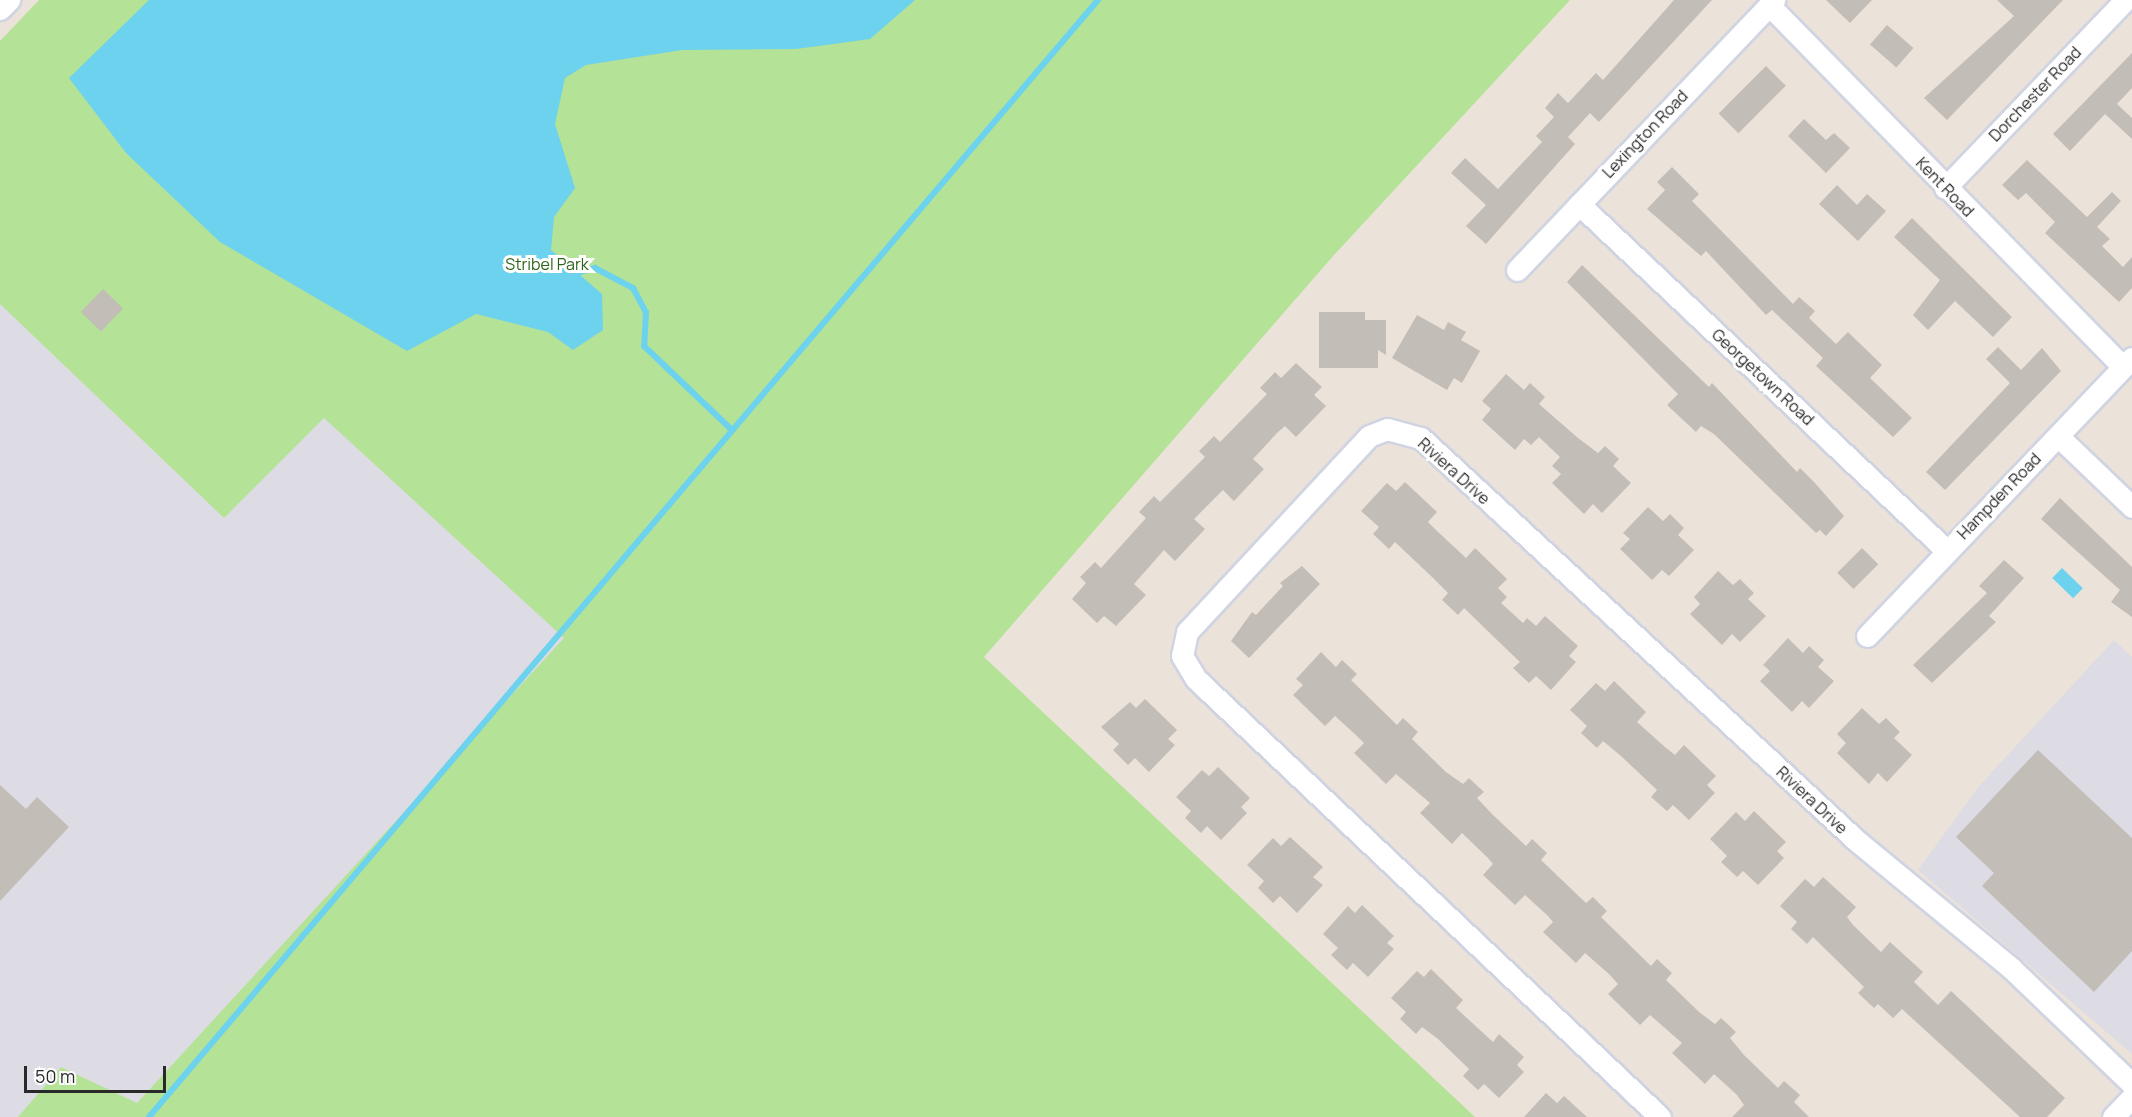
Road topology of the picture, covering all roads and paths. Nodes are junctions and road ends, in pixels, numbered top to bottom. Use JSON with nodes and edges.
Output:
{"nodes":[{"id":1,"x":9,"y":0,"type":"edge"},
{"id":2,"x":2125,"y":0,"type":"edge"},
{"id":3,"x":1771,"y":3,"type":"edge"},
{"id":4,"x":0,"y":9,"type":"edge"},
{"id":5,"x":1945,"y":188,"type":"junction"},
{"id":6,"x":1579,"y":204,"type":"junction"},
{"id":7,"x":1517,"y":270,"type":"dead end"},
{"id":8,"x":2127,"y":362,"type":"edge"},
{"id":9,"x":2058,"y":436,"type":"junction"},
{"id":10,"x":2132,"y":507,"type":"edge"},
{"id":11,"x":1947,"y":550,"type":"junction"},
{"id":12,"x":1867,"y":636,"type":"dead end"},
{"id":13,"x":2132,"y":1084,"type":"edge"},
{"id":14,"x":2132,"y":1097,"type":"edge"},
{"id":15,"x":1660,"y":1117,"type":"edge"},
{"id":16,"x":2113,"y":1117,"type":"edge"}],
"edges":[{"from":1,"to":4,"type":"street"},
{"from":2,"to":5,"type":"street","name":"Dorchester Road"},
{"from":3,"to":5,"type":"street","name":"Kent Road"},
{"from":3,"to":6,"type":"street","name":"Lexington Road"},
{"from":5,"to":8,"type":"street","name":"Kent Road"},
{"from":6,"to":7,"type":"street","name":"Lexington Road"},
{"from":6,"to":11,"type":"street","name":"Georgetown Road"},
{"from":8,"to":9,"type":"street","name":"Hampden Road"},
{"from":9,"to":10,"type":"street"},
{"from":9,"to":11,"type":"street","name":"Hampden Road"},
{"from":11,"to":12,"type":"street","name":"Hampden Road"},
{"from":13,"to":15,"type":"street","name":"Riviera Drive"},
{"from":14,"to":16,"type":"street"}]}
